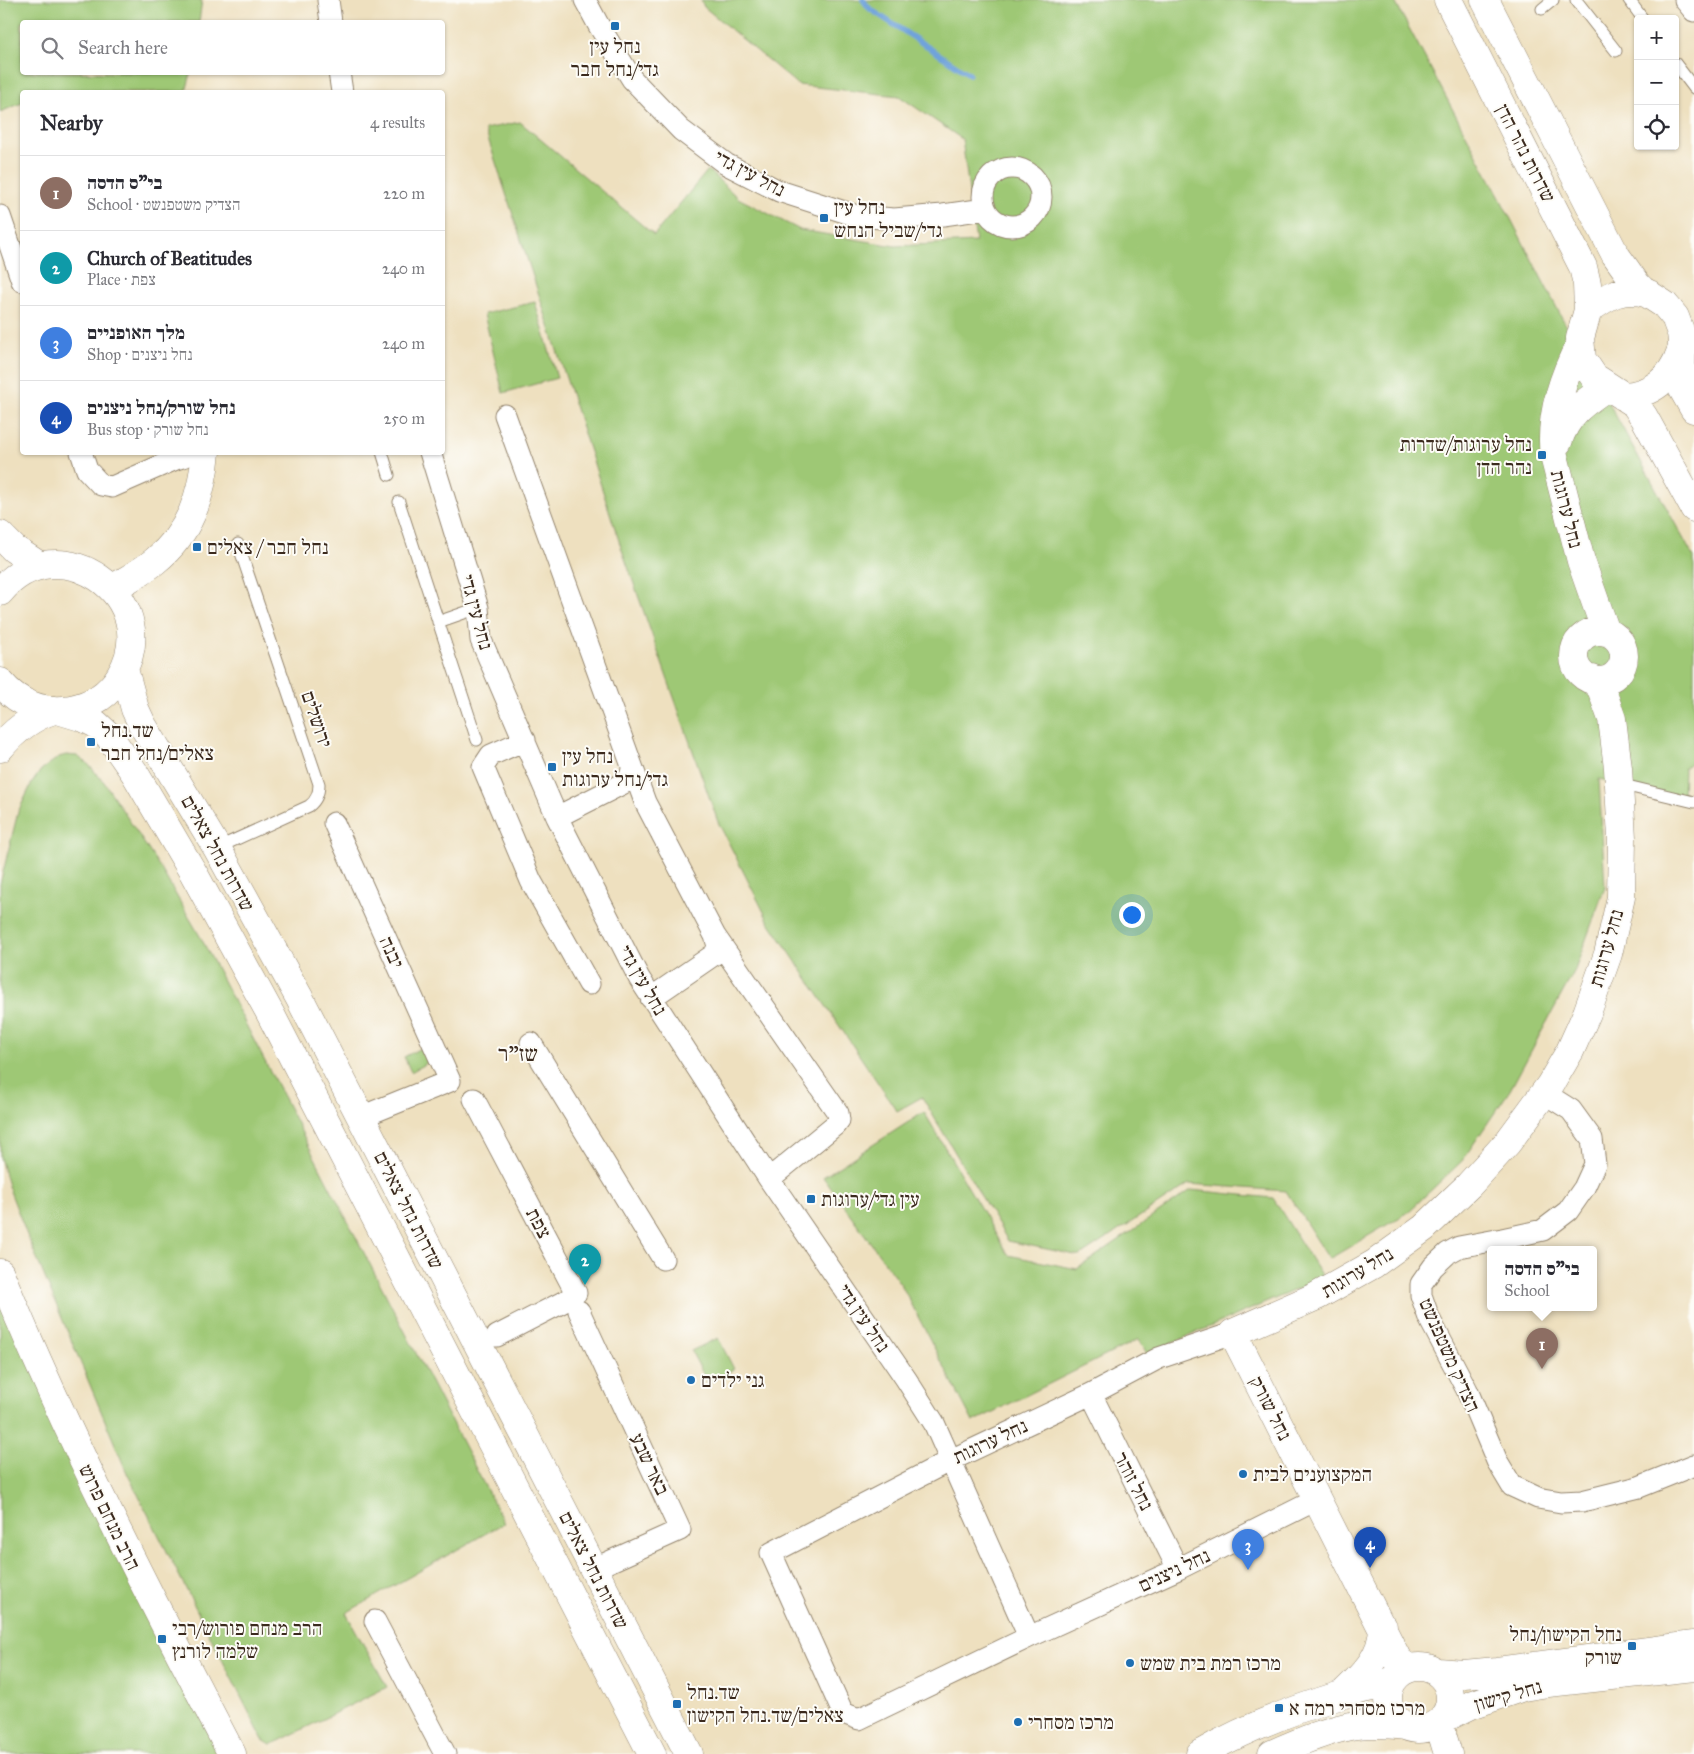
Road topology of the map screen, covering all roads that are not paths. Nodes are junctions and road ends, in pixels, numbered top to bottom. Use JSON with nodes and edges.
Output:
{"nodes":[{"id":1,"x":328,"y":0,"type":"edge"},
{"id":2,"x":585,"y":0,"type":"edge"},
{"id":3,"x":1448,"y":0,"type":"edge"},
{"id":4,"x":1485,"y":0,"type":"edge"},
{"id":5,"x":1553,"y":0,"type":"edge"},
{"id":6,"x":1576,"y":0,"type":"edge"},
{"id":7,"x":1629,"y":0,"type":"edge"},
{"id":8,"x":1685,"y":0,"type":"edge"},
{"id":9,"x":1542,"y":9,"type":"dead end"},
{"id":10,"x":1694,"y":12,"type":"edge"},
{"id":11,"x":1639,"y":15,"type":"edge"},
{"id":12,"x":331,"y":20,"type":"edge"},
{"id":13,"x":1616,"y":51,"type":"dead end"},
{"id":14,"x":1679,"y":68,"type":"edge"},
{"id":15,"x":339,"y":75,"type":"edge"},
{"id":16,"x":1694,"y":88,"type":"edge"},
{"id":17,"x":342,"y":90,"type":"edge"},
{"id":18,"x":985,"y":209,"type":"dead end"},
{"id":19,"x":0,"y":216,"type":"edge"},
{"id":20,"x":20,"y":276,"type":"edge"},
{"id":21,"x":1649,"y":294,"type":"junction"},
{"id":22,"x":1588,"y":310,"type":"junction"},
{"id":23,"x":1580,"y":344,"type":"junction"},
{"id":24,"x":1680,"y":353,"type":"junction"},
{"id":25,"x":1615,"y":391,"type":"junction"},
{"id":26,"x":1694,"y":410,"type":"edge"},
{"id":27,"x":505,"y":415,"type":"dead end"},
{"id":28,"x":82,"y":455,"type":"edge"},
{"id":29,"x":189,"y":455,"type":"edge"},
{"id":30,"x":206,"y":455,"type":"edge"},
{"id":31,"x":383,"y":455,"type":"edge"},
{"id":32,"x":431,"y":455,"type":"edge"},
{"id":33,"x":1554,"y":456,"type":"junction"},
{"id":34,"x":389,"y":475,"type":"dead end"},
{"id":35,"x":399,"y":502,"type":"dead end"},
{"id":36,"x":1694,"y":508,"type":"edge"},
{"id":37,"x":0,"y":535,"type":"edge"},
{"id":38,"x":238,"y":544,"type":"dead end"},
{"id":39,"x":40,"y":566,"type":"junction"},
{"id":40,"x":112,"y":588,"type":"junction"},
{"id":41,"x":0,"y":592,"type":"edge"},
{"id":42,"x":478,"y":608,"type":"junction"},
{"id":43,"x":438,"y":622,"type":"junction"},
{"id":44,"x":1594,"y":635,"type":"junction"},
{"id":45,"x":124,"y":669,"type":"junction"},
{"id":46,"x":1603,"y":677,"type":"junction"},
{"id":47,"x":0,"y":682,"type":"edge"},
{"id":48,"x":58,"y":710,"type":"junction"},
{"id":49,"x":477,"y":740,"type":"dead end"},
{"id":50,"x":525,"y":740,"type":"junction"},
{"id":51,"x":0,"y":748,"type":"edge"},
{"id":52,"x":632,"y":769,"type":"junction"},
{"id":53,"x":1619,"y":784,"type":"junction"},
{"id":54,"x":1694,"y":802,"type":"edge"},
{"id":55,"x":557,"y":817,"type":"junction"},
{"id":56,"x":334,"y":823,"type":"dead end"},
{"id":57,"x":217,"y":848,"type":"junction"},
{"id":58,"x":715,"y":936,"type":"junction"},
{"id":59,"x":589,"y":984,"type":"dead end"},
{"id":60,"x":651,"y":998,"type":"junction"},
{"id":61,"x":531,"y":1043,"type":"dead end"},
{"id":62,"x":1544,"y":1093,"type":"junction"},
{"id":63,"x":474,"y":1099,"type":"dead end"},
{"id":64,"x":361,"y":1117,"type":"junction"},
{"id":65,"x":769,"y":1179,"type":"junction"},
{"id":66,"x":663,"y":1259,"type":"dead end"},
{"id":67,"x":0,"y":1274,"type":"edge"},
{"id":68,"x":580,"y":1311,"type":"dead end"},
{"id":69,"x":1233,"y":1333,"type":"junction"},
{"id":70,"x":496,"y":1336,"type":"dead end"},
{"id":71,"x":1091,"y":1394,"type":"junction"},
{"id":72,"x":951,"y":1460,"type":"junction"},
{"id":73,"x":1694,"y":1465,"type":"edge"},
{"id":74,"x":1318,"y":1499,"type":"junction"},
{"id":75,"x":593,"y":1569,"type":"junction"},
{"id":76,"x":1178,"y":1569,"type":"junction"},
{"id":77,"x":375,"y":1621,"type":"dead end"},
{"id":78,"x":1382,"y":1626,"type":"junction"},
{"id":79,"x":1029,"y":1637,"type":"junction"},
{"id":80,"x":1694,"y":1645,"type":"edge"},
{"id":81,"x":1694,"y":1667,"type":"edge"},
{"id":82,"x":1438,"y":1672,"type":"junction"},
{"id":83,"x":1400,"y":1674,"type":"junction"},
{"id":84,"x":1343,"y":1694,"type":"junction"},
{"id":85,"x":859,"y":1719,"type":"joint"},
{"id":86,"x":1427,"y":1723,"type":"junction"},
{"id":87,"x":232,"y":1754,"type":"edge"},
{"id":88,"x":445,"y":1754,"type":"edge"},
{"id":89,"x":652,"y":1754,"type":"edge"},
{"id":90,"x":690,"y":1754,"type":"edge"},
{"id":91,"x":1200,"y":1754,"type":"edge"},
{"id":92,"x":1272,"y":1754,"type":"edge"},
{"id":93,"x":1437,"y":1754,"type":"edge"},
{"id":94,"x":1448,"y":1754,"type":"edge"}],
"edges":[{"from":1,"to":12,"type":"street"},
{"from":2,"to":18,"type":"street","name":"נחל עין גדי"},
{"from":3,"to":22,"type":"main road","name":"שדרות נהר הדן"},
{"from":4,"to":21,"type":"main road","name":"שדרות נהר הדן"},
{"from":5,"to":9,"type":"lane"},
{"from":6,"to":13,"type":"lane"},
{"from":7,"to":11,"type":"lane"},
{"from":8,"to":10,"type":"street"},
{"from":14,"to":16,"type":"lane"},
{"from":15,"to":17,"type":"street"},
{"from":19,"to":20,"type":"street"},
{"from":21,"to":22,"type":"main road"},
{"from":21,"to":24,"type":"main road","name":"שדרות נהר הדן"},
{"from":22,"to":23,"type":"main road","name":"שדרות נהר הדן"},
{"from":23,"to":25,"type":"main road","name":"שדרות נהר הדן"},
{"from":23,"to":33,"type":"main road","name":"נחל ערוגות"},
{"from":24,"to":25,"type":"main road","name":"שדרות נהר הדן"},
{"from":24,"to":26,"type":"main road","name":"שדרות נהר הדן"},
{"from":25,"to":33,"type":"main road","name":"נחל ערוגות"},
{"from":25,"to":36,"type":"main road","name":"שדרות נהר הדן"},
{"from":27,"to":52,"type":"street"},
{"from":28,"to":29,"type":"street"},
{"from":30,"to":40,"type":"main road"},
{"from":31,"to":34,"type":"lane"},
{"from":32,"to":42,"type":"street","name":"נחל עין גדי"},
{"from":33,"to":44,"type":"main road","name":"נחל ערוגות"},
{"from":35,"to":43,"type":"lane"},
{"from":37,"to":39,"type":"main road"},
{"from":38,"to":57,"type":"lane","name":"ירושלים"},
{"from":39,"to":40,"type":"main road"},
{"from":39,"to":41,"type":"main road"},
{"from":40,"to":45,"type":"main road"},
{"from":42,"to":43,"type":"lane"},
{"from":42,"to":50,"type":"street","name":"נחל עין גדי"},
{"from":43,"to":49,"type":"lane"},
{"from":44,"to":46,"type":"main road"},
{"from":44,"to":46,"type":"main road"},
{"from":45,"to":48,"type":"main road"},
{"from":45,"to":57,"type":"main road","name":"שדרות נחל צאלים"},
{"from":46,"to":53,"type":"main road","name":"נחל ערוגות"},
{"from":47,"to":48,"type":"main road","name":"שדרות נחל צאלים"},
{"from":48,"to":51,"type":"main road"},
{"from":48,"to":89,"type":"main road","name":"שדרות נחל צאלים"},
{"from":50,"to":55,"type":"street","name":"נחל עין גדי"},
{"from":50,"to":59,"type":"street"},
{"from":52,"to":55,"type":"street"},
{"from":52,"to":58,"type":"street"},
{"from":53,"to":54,"type":"lane"},
{"from":53,"to":62,"type":"main road","name":"נחל ערוגות"},
{"from":55,"to":60,"type":"street","name":"נחל עין גדי"},
{"from":56,"to":64,"type":"street","name":"יבנה"},
{"from":57,"to":64,"type":"main road","name":"שדרות נחל צאלים"},
{"from":58,"to":60,"type":"street"},
{"from":58,"to":65,"type":"street"},
{"from":60,"to":65,"type":"street","name":"נחל עין גדי"},
{"from":61,"to":66,"type":"street"},
{"from":62,"to":69,"type":"main road","name":"נחל ערוגות"},
{"from":62,"to":73,"type":"street","name":"הצדיק משטפנשט"},
{"from":63,"to":70,"type":"street","name":"צפת"},
{"from":64,"to":75,"type":"main road","name":"שדרות נחל צאלים"},
{"from":65,"to":72,"type":"street","name":"נחל עין גדי"},
{"from":67,"to":87,"type":"main road","name":"הרב מנחם פרוש"},
{"from":68,"to":75,"type":"street","name":"באר שבע"},
{"from":69,"to":71,"type":"street","name":"נחל ערוגות"},
{"from":69,"to":74,"type":"main road","name":"נחל שורק"},
{"from":71,"to":72,"type":"street","name":"נחל ערוגות"},
{"from":71,"to":76,"type":"street","name":"נחל זוהר"},
{"from":72,"to":79,"type":"street"},
{"from":72,"to":85,"type":"street","name":"נחל ערוגות"},
{"from":74,"to":76,"type":"street","name":"נחל ניצנים"},
{"from":74,"to":78,"type":"main road","name":"נחל שורק"},
{"from":75,"to":90,"type":"main road","name":"שדרות נחל צאלים"},
{"from":76,"to":79,"type":"street","name":"נחל ניצנים"},
{"from":77,"to":88,"type":"street"},
{"from":78,"to":83,"type":"main road","name":"נחל שורק"},
{"from":78,"to":84,"type":"main road"},
{"from":79,"to":85,"type":"street","name":"נחל ניצנים"},
{"from":80,"to":82,"type":"main road"},
{"from":81,"to":86,"type":"main road","name":"נחל קישון"},
{"from":82,"to":83,"type":"main road"},
{"from":82,"to":86,"type":"main road"},
{"from":83,"to":84,"type":"main road"},
{"from":83,"to":86,"type":"main road"},
{"from":84,"to":91,"type":"main road"},
{"from":86,"to":92,"type":"main road"},
{"from":86,"to":93,"type":"main road"},
{"from":86,"to":94,"type":"main road"}]}
